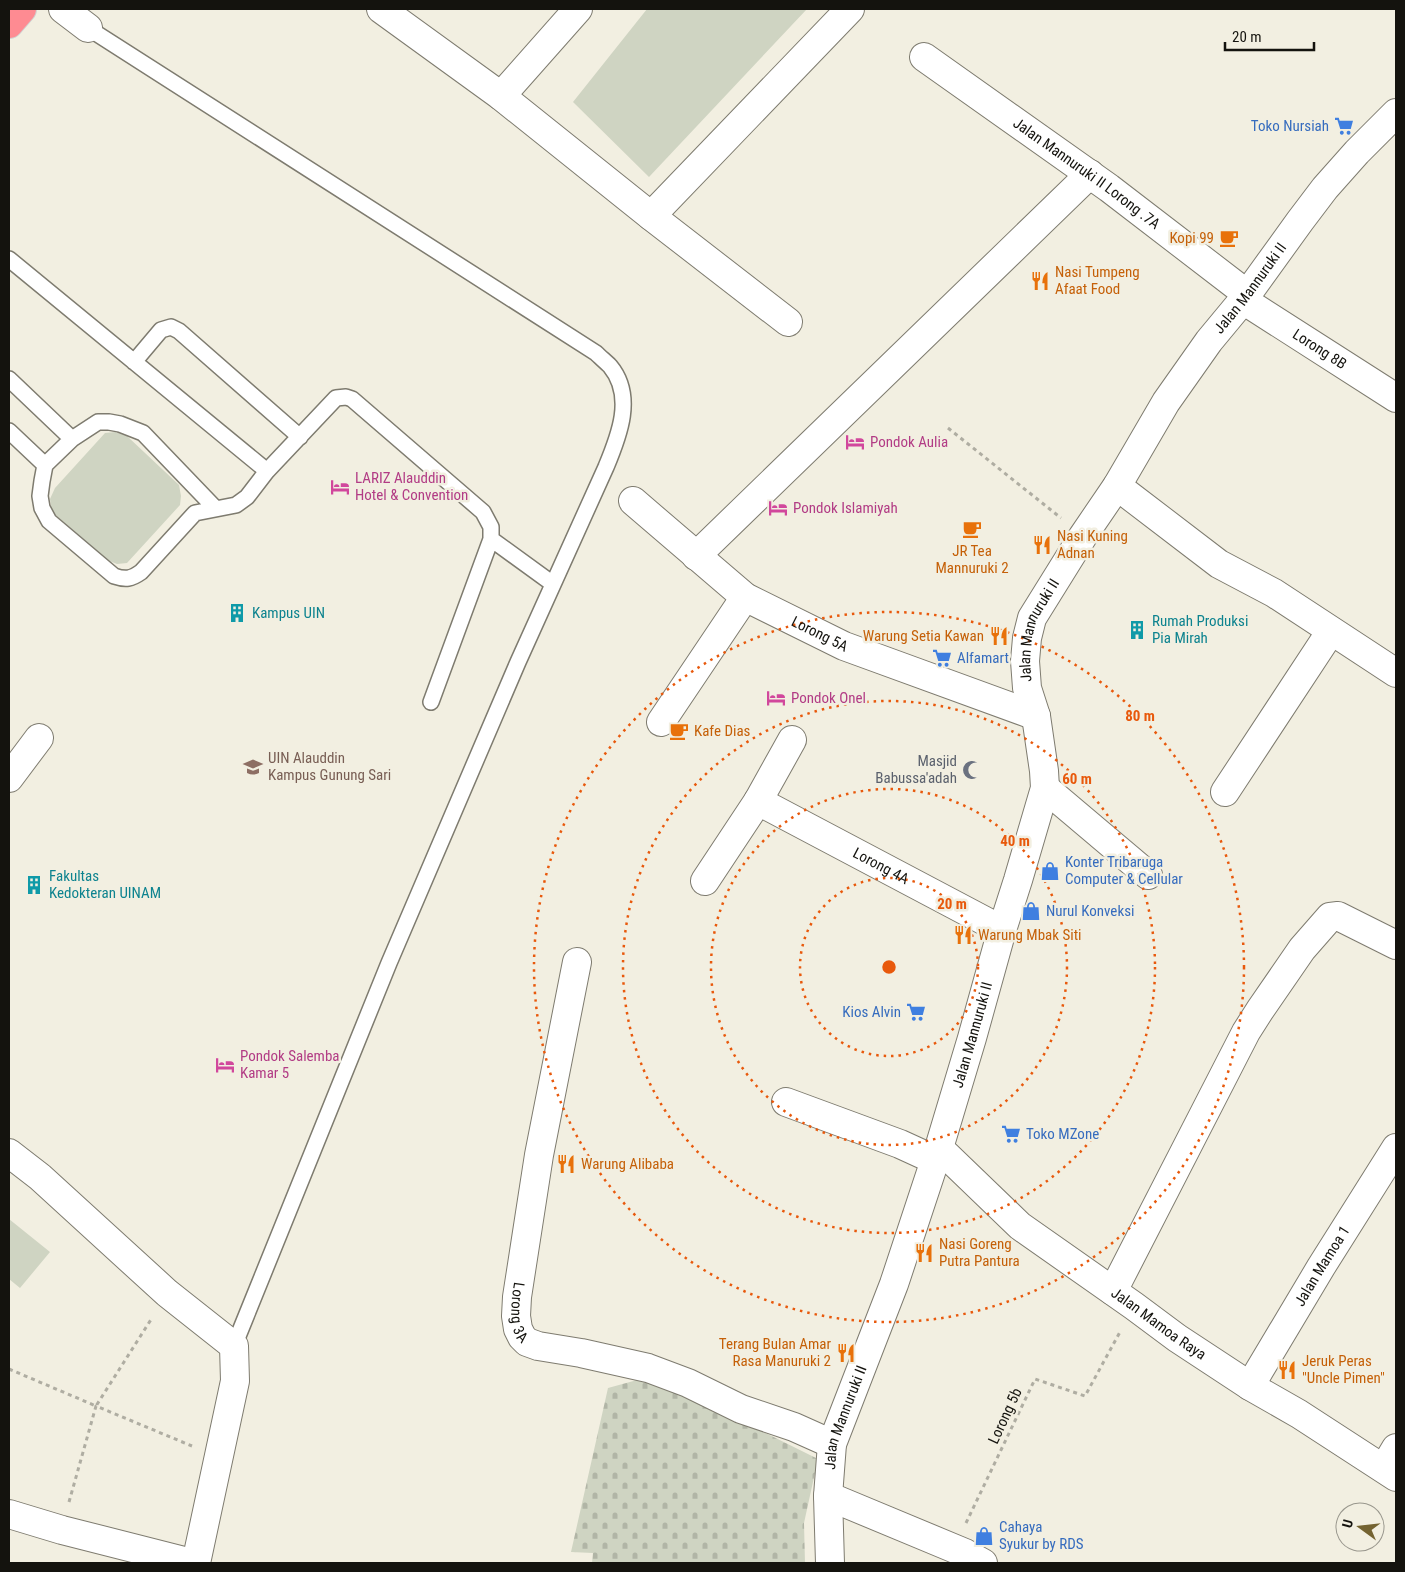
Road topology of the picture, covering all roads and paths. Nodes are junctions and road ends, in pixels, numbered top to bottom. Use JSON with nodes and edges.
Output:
{"nodes":[{"id":1,"x":22,"y":9,"type":"edge"},
{"id":2,"x":63,"y":9,"type":"edge"},
{"id":3,"x":381,"y":9,"type":"edge"},
{"id":4,"x":578,"y":9,"type":"edge"},
{"id":5,"x":850,"y":9,"type":"edge"},
{"id":6,"x":9,"y":24,"type":"edge"},
{"id":7,"x":88,"y":28,"type":"joint"},
{"id":8,"x":924,"y":57,"type":"dead end"},
{"id":9,"x":500,"y":96,"type":"junction"},
{"id":10,"x":1396,"y":113,"type":"edge"},
{"id":11,"x":1090,"y":174,"type":"junction"},
{"id":12,"x":651,"y":216,"type":"junction"},
{"id":13,"x":9,"y":259,"type":"edge"},
{"id":14,"x":1245,"y":297,"type":"junction"},
{"id":15,"x":788,"y":322,"type":"dead end"},
{"id":16,"x":134,"y":362,"type":"junction"},
{"id":17,"x":9,"y":379,"type":"edge"},
{"id":18,"x":1396,"y":398,"type":"edge"},
{"id":19,"x":948,"y":428,"type":"dead end"},
{"id":20,"x":9,"y":431,"type":"edge"},
{"id":21,"x":300,"y":437,"type":"junction"},
{"id":22,"x":72,"y":439,"type":"junction"},
{"id":23,"x":45,"y":465,"type":"junction"},
{"id":24,"x":267,"y":471,"type":"junction"},
{"id":25,"x":1117,"y":486,"type":"junction"},
{"id":26,"x":633,"y":502,"type":"dead end"},
{"id":27,"x":215,"y":508,"type":"junction"},
{"id":28,"x":1083,"y":536,"type":"junction"},
{"id":29,"x":491,"y":539,"type":"junction"},
{"id":30,"x":696,"y":556,"type":"junction"},
{"id":31,"x":553,"y":584,"type":"junction"},
{"id":32,"x":745,"y":597,"type":"junction"},
{"id":33,"x":1331,"y":631,"type":"junction"},
{"id":34,"x":1396,"y":673,"type":"edge"},
{"id":35,"x":431,"y":702,"type":"dead end"},
{"id":36,"x":1036,"y":716,"type":"junction"},
{"id":37,"x":661,"y":722,"type":"dead end"},
{"id":38,"x":40,"y":738,"type":"dead end"},
{"id":39,"x":792,"y":740,"type":"dead end"},
{"id":40,"x":9,"y":778,"type":"edge"},
{"id":41,"x":1045,"y":788,"type":"junction"},
{"id":42,"x":1225,"y":792,"type":"dead end"},
{"id":43,"x":758,"y":800,"type":"junction"},
{"id":44,"x":1148,"y":876,"type":"dead end"},
{"id":45,"x":705,"y":881,"type":"dead end"},
{"id":46,"x":1002,"y":930,"type":"junction"},
{"id":47,"x":1396,"y":945,"type":"edge"},
{"id":48,"x":576,"y":962,"type":"dead end"},
{"id":49,"x":786,"y":1102,"type":"dead end"},
{"id":50,"x":1396,"y":1148,"type":"edge"},
{"id":51,"x":9,"y":1154,"type":"edge"},
{"id":52,"x":937,"y":1154,"type":"junction"},
{"id":53,"x":167,"y":1293,"type":"junction"},
{"id":54,"x":1123,"y":1299,"type":"junction"},
{"id":55,"x":234,"y":1346,"type":"junction"},
{"id":56,"x":9,"y":1369,"type":"edge"},
{"id":57,"x":1250,"y":1386,"type":"junction"},
{"id":58,"x":96,"y":1406,"type":"junction"},
{"id":59,"x":832,"y":1444,"type":"junction"},
{"id":60,"x":218,"y":1457,"type":"junction"},
{"id":61,"x":1392,"y":1465,"type":"edge"},
{"id":62,"x":828,"y":1496,"type":"junction"},
{"id":63,"x":9,"y":1514,"type":"edge"},
{"id":64,"x":62,"y":1530,"type":"junction"},
{"id":65,"x":954,"y":1549,"type":"junction"},
{"id":66,"x":192,"y":1563,"type":"edge"},
{"id":67,"x":196,"y":1563,"type":"edge"},
{"id":68,"x":830,"y":1563,"type":"edge"},
{"id":69,"x":983,"y":1563,"type":"edge"}],
"edges":[{"from":1,"to":6,"type":"highway"},
{"from":2,"to":7,"type":"street"},
{"from":3,"to":9,"type":"street"},
{"from":4,"to":9,"type":"street"},
{"from":5,"to":12,"type":"street"},
{"from":7,"to":31,"type":"lane"},
{"from":8,"to":11,"type":"street","name":"Jalan Mannuruki II Lorong .7A"},
{"from":9,"to":12,"type":"street"},
{"from":10,"to":14,"type":"street","name":"Jalan Mannuruki II"},
{"from":11,"to":14,"type":"street","name":"Jalan Mannuruki II Lorong .7A"},
{"from":11,"to":30,"type":"street"},
{"from":12,"to":15,"type":"street"},
{"from":13,"to":16,"type":"lane"},
{"from":14,"to":18,"type":"street","name":"Lorong 8B"},
{"from":14,"to":25,"type":"street","name":"Jalan Mannuruki II"},
{"from":16,"to":21,"type":"lane"},
{"from":16,"to":24,"type":"lane"},
{"from":17,"to":22,"type":"lane"},
{"from":19,"to":28,"type":"path"},
{"from":20,"to":23,"type":"lane"},
{"from":21,"to":24,"type":"lane"},
{"from":21,"to":29,"type":"lane"},
{"from":22,"to":23,"type":"lane"},
{"from":22,"to":27,"type":"lane"},
{"from":23,"to":27,"type":"lane"},
{"from":24,"to":27,"type":"lane"},
{"from":25,"to":28,"type":"street","name":"Jalan Mannuruki II"},
{"from":25,"to":33,"type":"street"},
{"from":26,"to":30,"type":"street","name":"Lorong 5A"},
{"from":28,"to":36,"type":"street","name":"Jalan Mannuruki II"},
{"from":29,"to":31,"type":"lane"},
{"from":29,"to":35,"type":"lane"},
{"from":30,"to":32,"type":"street","name":"Lorong 5A"},
{"from":31,"to":55,"type":"lane"},
{"from":32,"to":36,"type":"street","name":"Lorong 5A"},
{"from":32,"to":37,"type":"street"},
{"from":33,"to":34,"type":"street"},
{"from":33,"to":42,"type":"street"},
{"from":36,"to":41,"type":"street","name":"Jalan Mannuruki II"},
{"from":38,"to":40,"type":"street"},
{"from":39,"to":43,"type":"street"},
{"from":41,"to":44,"type":"street"},
{"from":41,"to":46,"type":"street","name":"Jalan Mannuruki II"},
{"from":43,"to":45,"type":"street"},
{"from":43,"to":46,"type":"street","name":"Lorong 4A"},
{"from":46,"to":52,"type":"street","name":"Jalan Mannuruki II"},
{"from":47,"to":54,"type":"street"},
{"from":48,"to":59,"type":"street","name":"Lorong 3A"},
{"from":49,"to":52,"type":"street","name":"Jalan Mamoa Raya"},
{"from":50,"to":57,"type":"street","name":"Jalan Mamoa 1"},
{"from":51,"to":53,"type":"street"},
{"from":52,"to":54,"type":"street","name":"Jalan Mamoa Raya"},
{"from":52,"to":59,"type":"street","name":"Jalan Mannuruki II"},
{"from":53,"to":55,"type":"street"},
{"from":53,"to":58,"type":"path"},
{"from":54,"to":57,"type":"street","name":"Jalan Mamoa Raya"},
{"from":54,"to":65,"type":"path","name":"Lorong 5b"},
{"from":55,"to":60,"type":"street"},
{"from":56,"to":58,"type":"path"},
{"from":57,"to":61,"type":"street","name":"Jalan Mamoa Raya"},
{"from":58,"to":60,"type":"path"},
{"from":58,"to":64,"type":"path"},
{"from":59,"to":62,"type":"street","name":"Jalan Mannuruki II"},
{"from":60,"to":67,"type":"street"},
{"from":62,"to":65,"type":"street"},
{"from":62,"to":68,"type":"street","name":"Jalan Mannuruki II"},
{"from":63,"to":64,"type":"street"},
{"from":64,"to":66,"type":"street"},
{"from":65,"to":69,"type":"street"}]}
